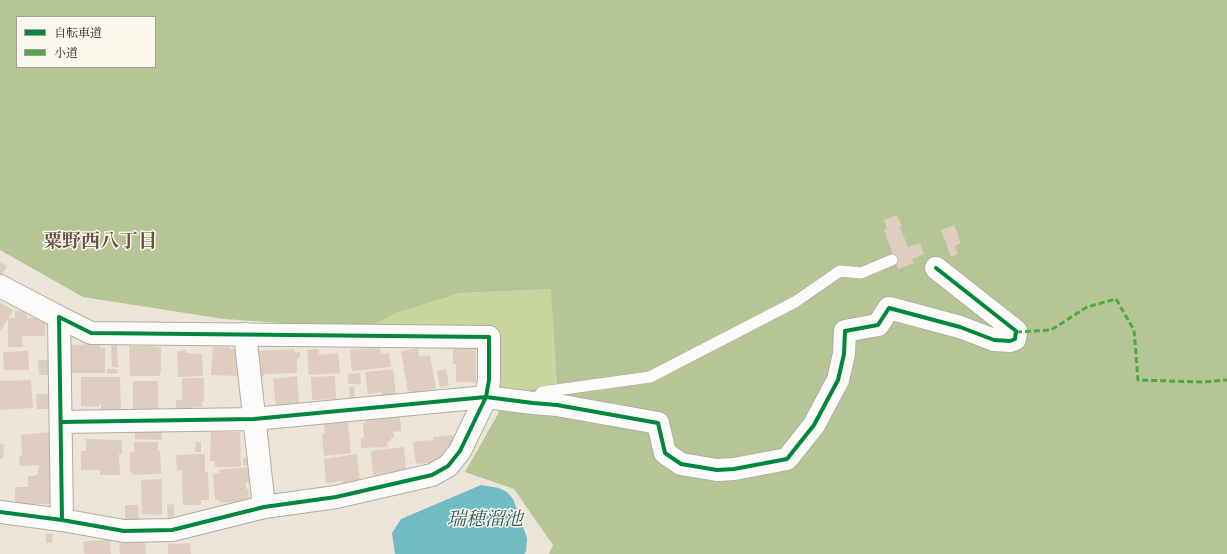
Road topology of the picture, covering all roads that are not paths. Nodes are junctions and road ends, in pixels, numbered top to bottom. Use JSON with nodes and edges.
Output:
{"nodes":[{"id":1,"x":892,"y":260,"type":"dead end"},
{"id":2,"x":936,"y":268,"type":"dead end"},
{"id":3,"x":0,"y":286,"type":"edge"},
{"id":4,"x":59,"y":317,"type":"junction"},
{"id":5,"x":245,"y":334,"type":"junction"},
{"id":6,"x":486,"y":397,"type":"junction"},
{"id":7,"x":532,"y":403,"type":"junction"},
{"id":8,"x":254,"y":419,"type":"junction"},
{"id":9,"x":61,"y":422,"type":"junction"},
{"id":10,"x":264,"y":507,"type":"junction"},
{"id":11,"x":0,"y":512,"type":"edge"},
{"id":12,"x":62,"y":520,"type":"junction"}],
"edges":[{"from":1,"to":7,"type":"lane"},
{"from":2,"to":7,"type":"street"},
{"from":3,"to":4,"type":"street"},
{"from":4,"to":5,"type":"street"},
{"from":4,"to":9,"type":"street"},
{"from":5,"to":6,"type":"street"},
{"from":5,"to":8,"type":"street"},
{"from":6,"to":7,"type":"street"},
{"from":6,"to":8,"type":"street"},
{"from":6,"to":10,"type":"street"},
{"from":8,"to":9,"type":"street"},
{"from":8,"to":10,"type":"street"},
{"from":9,"to":12,"type":"street"},
{"from":10,"to":12,"type":"street"},
{"from":11,"to":12,"type":"street"}]}
